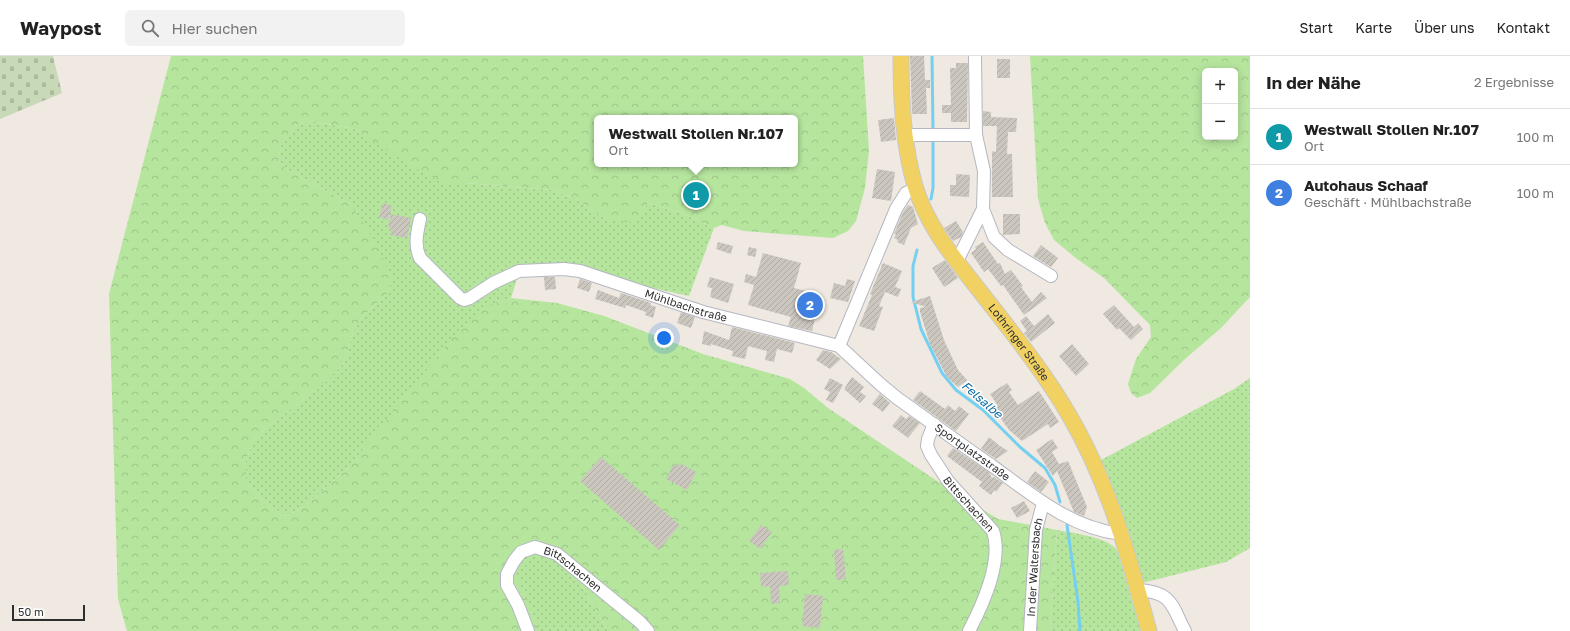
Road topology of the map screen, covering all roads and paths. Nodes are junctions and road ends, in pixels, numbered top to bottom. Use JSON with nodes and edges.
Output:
{"nodes":[{"id":1,"x":901,"y":56,"type":"edge"},
{"id":2,"x":976,"y":56,"type":"edge"},
{"id":3,"x":904,"y":135,"type":"junction"},
{"id":4,"x":976,"y":135,"type":"junction"},
{"id":5,"x":916,"y":188,"type":"junction"},
{"id":6,"x":983,"y":209,"type":"junction"},
{"id":7,"x":420,"y":219,"type":"dead end"},
{"id":8,"x":957,"y":261,"type":"junction"},
{"id":9,"x":1051,"y":276,"type":"dead end"},
{"id":10,"x":839,"y":346,"type":"junction"},
{"id":11,"x":934,"y":424,"type":"junction"},
{"id":12,"x":1043,"y":504,"type":"junction"},
{"id":13,"x":1121,"y":534,"type":"junction"},
{"id":14,"x":1138,"y":590,"type":"junction"},
{"id":15,"x":528,"y":631,"type":"edge"},
{"id":16,"x":648,"y":631,"type":"edge"},
{"id":17,"x":969,"y":631,"type":"edge"},
{"id":18,"x":1030,"y":631,"type":"edge"},
{"id":19,"x":1149,"y":631,"type":"edge"},
{"id":20,"x":1185,"y":631,"type":"edge"}],
"edges":[{"from":1,"to":3,"type":"main road","name":"Lothringer Straße"},
{"from":2,"to":4,"type":"street"},
{"from":3,"to":4,"type":"street"},
{"from":3,"to":5,"type":"main road","name":"Lothringer Straße"},
{"from":4,"to":6,"type":"street"},
{"from":5,"to":8,"type":"main road","name":"Lothringer Straße"},
{"from":5,"to":10,"type":"street"},
{"from":6,"to":8,"type":"street"},
{"from":6,"to":9,"type":"street"},
{"from":7,"to":10,"type":"street","name":"Mühlbachstraße"},
{"from":8,"to":13,"type":"main road","name":"Lothringer Straße"},
{"from":10,"to":11,"type":"street","name":"Sportplatzstraße"},
{"from":11,"to":12,"type":"street","name":"Sportplatzstraße"},
{"from":11,"to":17,"type":"street","name":"Bittschachen"},
{"from":12,"to":13,"type":"street","name":"Sportplatzstraße"},
{"from":12,"to":18,"type":"street","name":"In der Waltersbach"},
{"from":13,"to":14,"type":"main road","name":"Lothringer Straße"},
{"from":14,"to":19,"type":"main road","name":"Lothringer Straße"},
{"from":14,"to":20,"type":"street"},
{"from":15,"to":16,"type":"street","name":"Bittschachen"}]}
